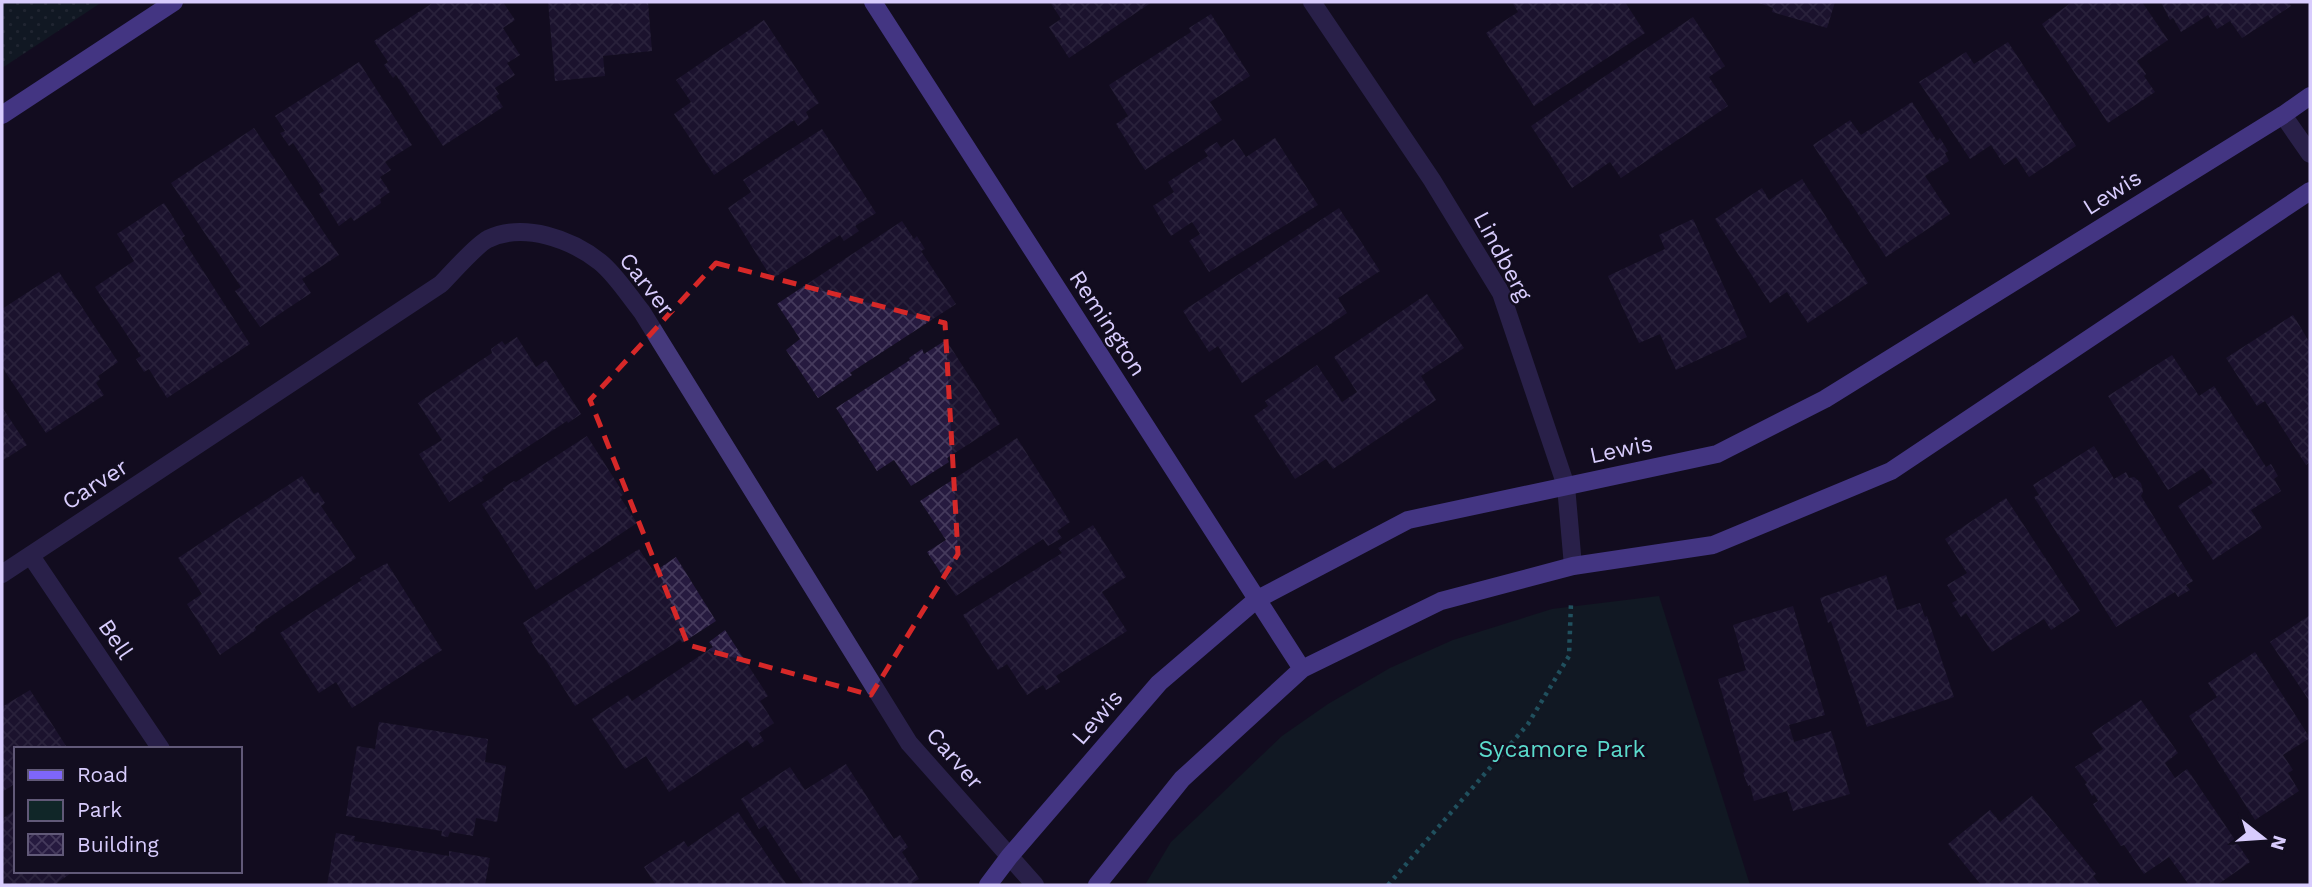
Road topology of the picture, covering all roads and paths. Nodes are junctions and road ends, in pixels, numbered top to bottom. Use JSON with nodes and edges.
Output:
{"nodes":[{"id":1,"x":174,"y":2,"type":"edge"},
{"id":2,"x":873,"y":2,"type":"edge"},
{"id":3,"x":1312,"y":2,"type":"edge"},
{"id":4,"x":2310,"y":96,"type":"edge"},
{"id":5,"x":2,"y":115,"type":"edge"},
{"id":6,"x":2283,"y":115,"type":"junction"},
{"id":7,"x":2310,"y":154,"type":"edge"},
{"id":8,"x":2310,"y":191,"type":"edge"},
{"id":9,"x":1566,"y":486,"type":"junction"},
{"id":10,"x":31,"y":556,"type":"junction"},
{"id":11,"x":1573,"y":566,"type":"junction"},
{"id":12,"x":2,"y":574,"type":"edge"},
{"id":13,"x":1256,"y":600,"type":"junction"},
{"id":14,"x":1302,"y":670,"type":"junction"},
{"id":15,"x":159,"y":747,"type":"edge"},
{"id":16,"x":1009,"y":857,"type":"junction"},
{"id":17,"x":988,"y":885,"type":"edge"},
{"id":18,"x":1035,"y":885,"type":"edge"},
{"id":19,"x":1097,"y":885,"type":"edge"},
{"id":20,"x":1388,"y":885,"type":"edge"}],
"edges":[{"from":1,"to":5,"type":"street"},
{"from":2,"to":13,"type":"street","name":"Remington"},
{"from":3,"to":9,"type":"street","name":"Lindberg"},
{"from":4,"to":6,"type":"street","name":"Lewis"},
{"from":6,"to":7,"type":"street"},
{"from":6,"to":9,"type":"street","name":"Lewis"},
{"from":8,"to":11,"type":"street"},
{"from":9,"to":11,"type":"street","name":"Lindberg"},
{"from":9,"to":13,"type":"street","name":"Lewis"},
{"from":10,"to":12,"type":"street","name":"Carver"},
{"from":10,"to":15,"type":"street","name":"Bell"},
{"from":10,"to":16,"type":"street","name":"Carver"},
{"from":11,"to":14,"type":"street"},
{"from":11,"to":20,"type":"path"},
{"from":13,"to":14,"type":"street","name":"Remington"},
{"from":13,"to":16,"type":"street","name":"Lewis"},
{"from":14,"to":19,"type":"street"},
{"from":16,"to":17,"type":"street","name":"Lewis"},
{"from":16,"to":18,"type":"street","name":"Carver"}]}
